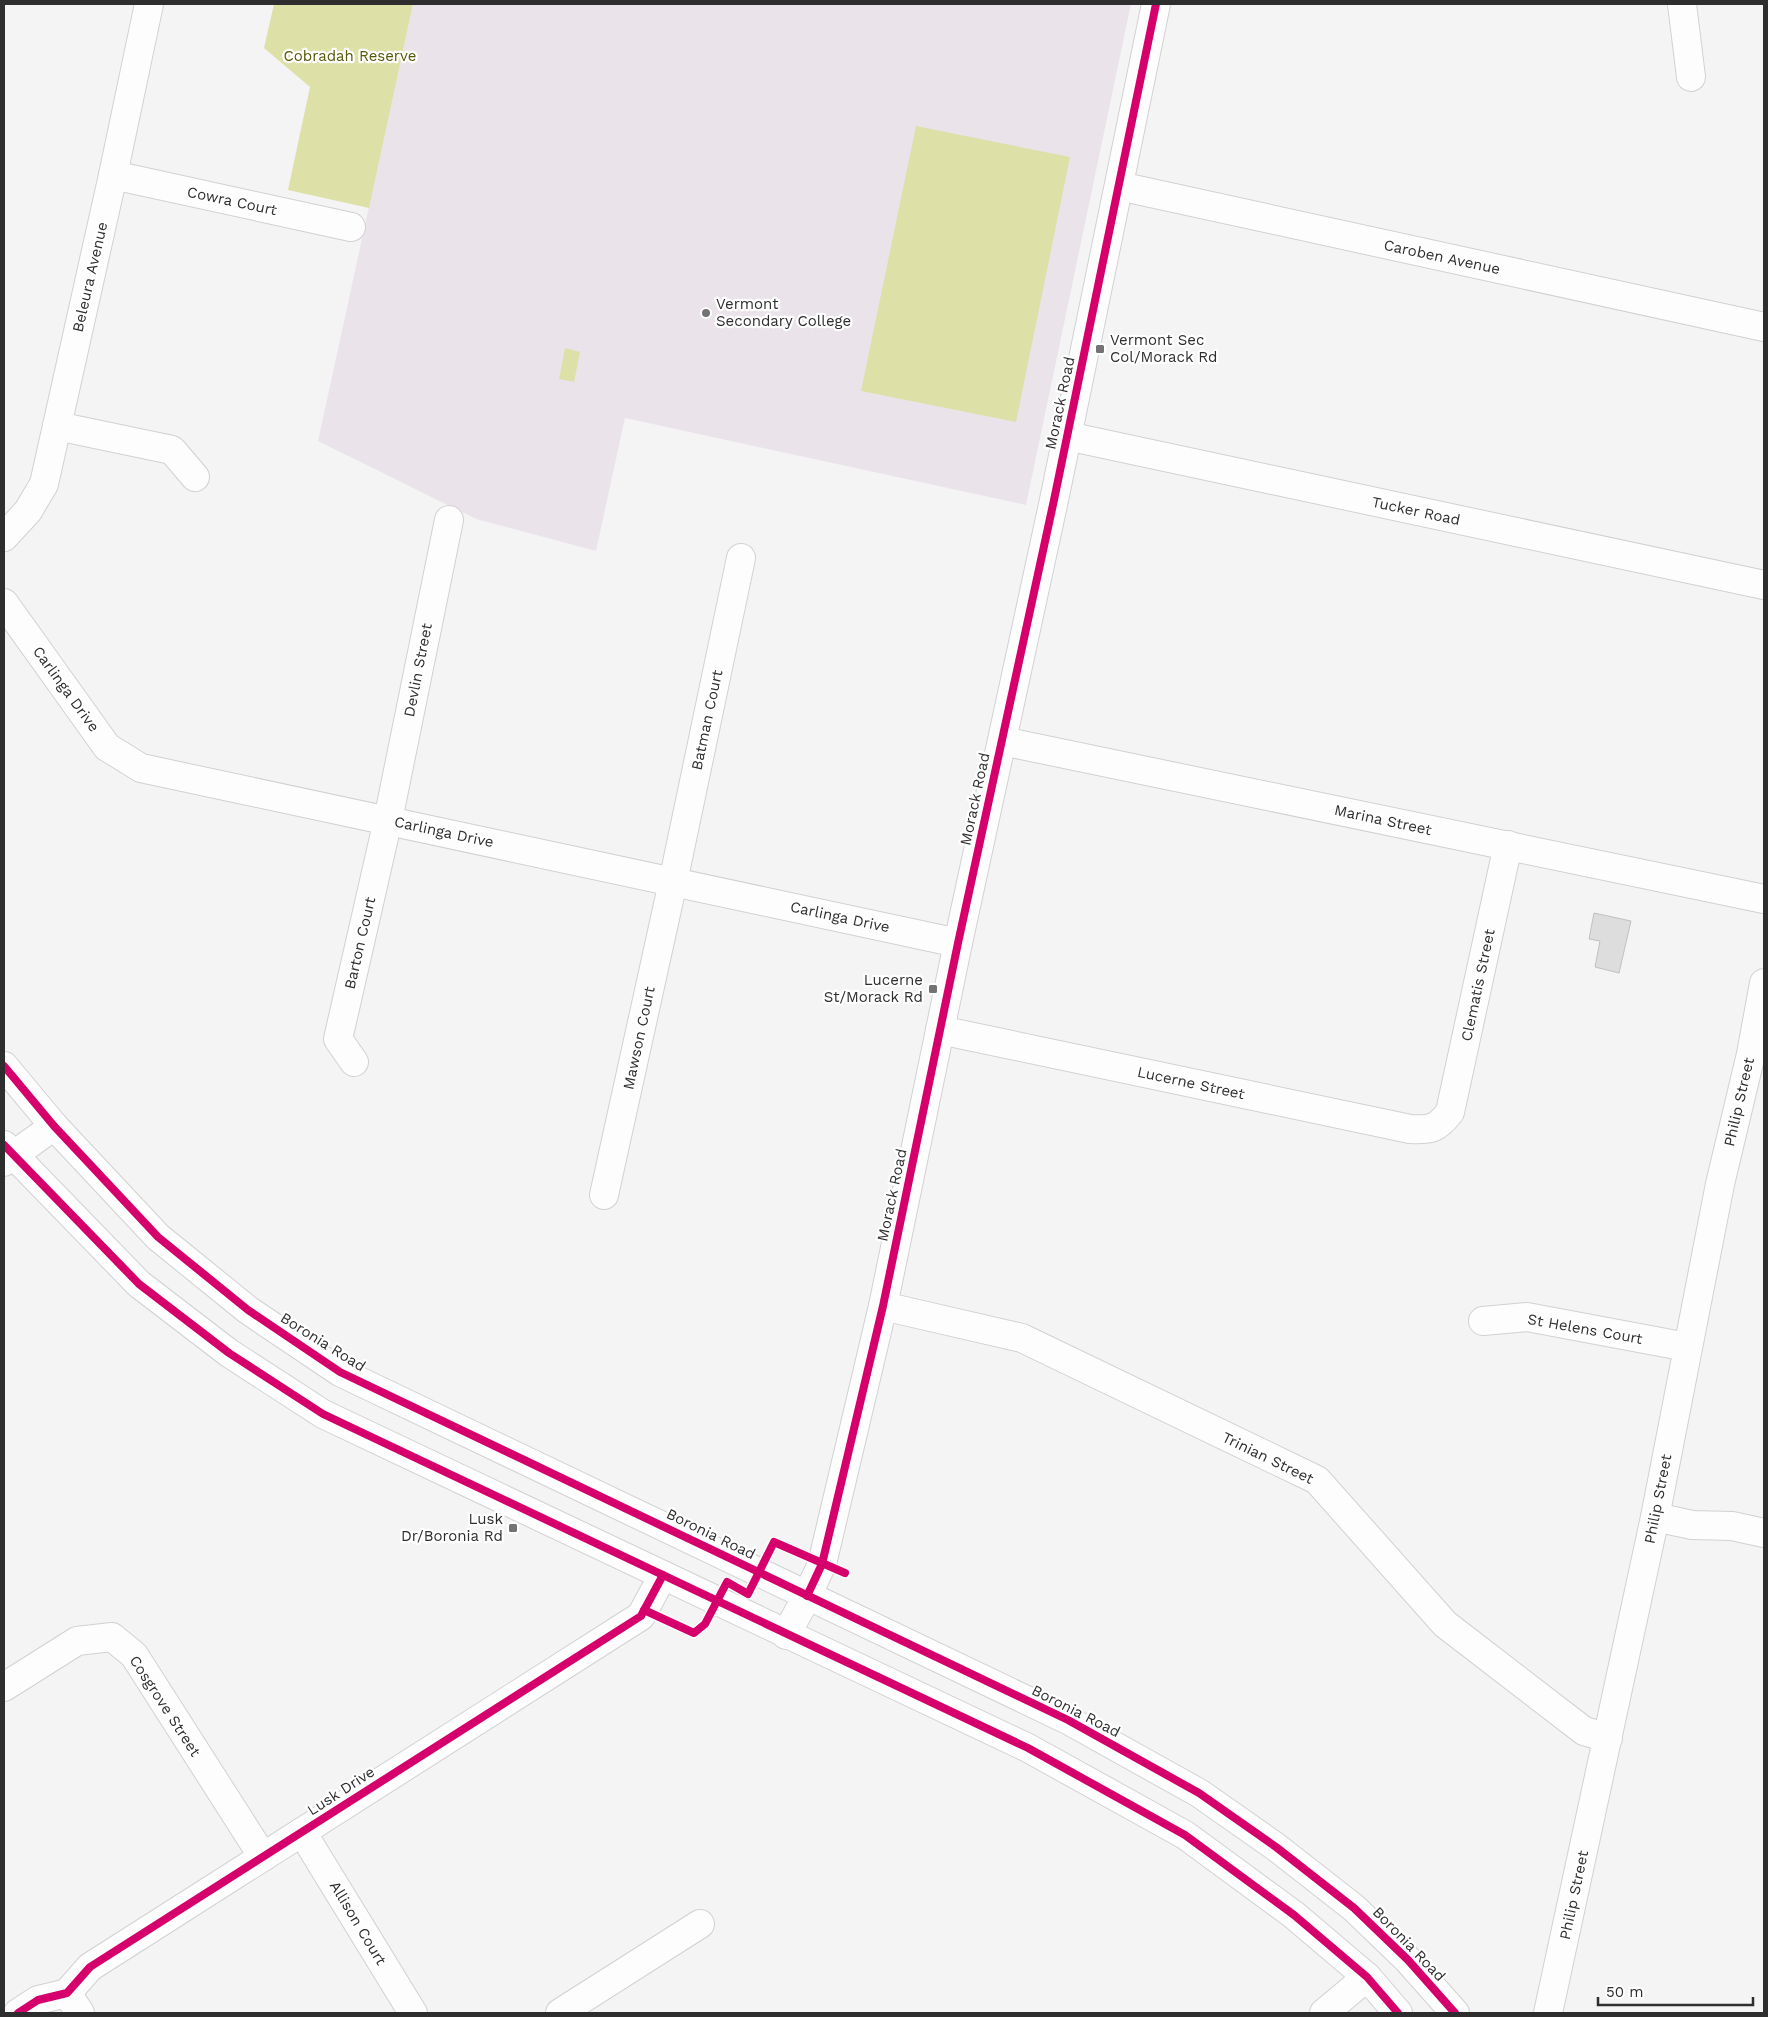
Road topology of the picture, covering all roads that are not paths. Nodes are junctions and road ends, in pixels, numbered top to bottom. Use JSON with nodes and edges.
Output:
{"nodes":[{"id":1,"x":148,"y":4,"type":"edge"},
{"id":2,"x":1156,"y":4,"type":"edge"},
{"id":3,"x":1682,"y":4,"type":"edge"},
{"id":4,"x":1691,"y":76,"type":"dead end"},
{"id":5,"x":114,"y":176,"type":"junction"},
{"id":6,"x":1119,"y":186,"type":"junction"},
{"id":7,"x":351,"y":227,"type":"dead end"},
{"id":8,"x":1764,"y":328,"type":"edge"},
{"id":9,"x":56,"y":426,"type":"junction"},
{"id":10,"x":1067,"y":436,"type":"junction"},
{"id":11,"x":195,"y":477,"type":"dead end"},
{"id":12,"x":449,"y":520,"type":"dead end"},
{"id":13,"x":4,"y":537,"type":"edge"},
{"id":14,"x":741,"y":558,"type":"dead end"},
{"id":15,"x":1764,"y":585,"type":"edge"},
{"id":16,"x":4,"y":603,"type":"edge"},
{"id":17,"x":1002,"y":741,"type":"junction"},
{"id":18,"x":388,"y":820,"type":"junction"},
{"id":19,"x":1508,"y":845,"type":"junction"},
{"id":20,"x":673,"y":882,"type":"junction"},
{"id":21,"x":1764,"y":899,"type":"edge"},
{"id":22,"x":958,"y":943,"type":"junction"},
{"id":23,"x":1764,"y":984,"type":"edge"},
{"id":24,"x":940,"y":1030,"type":"junction"},
{"id":25,"x":1758,"y":1055,"type":"edge"},
{"id":26,"x":354,"y":1062,"type":"dead end"},
{"id":27,"x":4,"y":1066,"type":"edge"},
{"id":28,"x":1442,"y":1122,"type":"joint"},
{"id":29,"x":54,"y":1126,"type":"junction"},
{"id":30,"x":7,"y":1155,"type":"edge"},
{"id":31,"x":604,"y":1194,"type":"dead end"},
{"id":32,"x":883,"y":1306,"type":"junction"},
{"id":33,"x":1484,"y":1321,"type":"dead end"},
{"id":34,"x":1687,"y":1347,"type":"junction"},
{"id":35,"x":1656,"y":1509,"type":"junction"},
{"id":36,"x":1764,"y":1533,"type":"edge"},
{"id":37,"x":680,"y":1535,"type":"junction"},
{"id":38,"x":663,"y":1575,"type":"junction"},
{"id":39,"x":807,"y":1596,"type":"junction"},
{"id":40,"x":786,"y":1634,"type":"junction"},
{"id":41,"x":4,"y":1687,"type":"edge"},
{"id":42,"x":1608,"y":1738,"type":"junction"},
{"id":43,"x":302,"y":1832,"type":"junction"},
{"id":44,"x":263,"y":1857,"type":"junction"},
{"id":45,"x":700,"y":1924,"type":"dead end"},
{"id":46,"x":1367,"y":1978,"type":"junction"},
{"id":47,"x":74,"y":2003,"type":"edge"},
{"id":48,"x":18,"y":2013,"type":"edge"},
{"id":49,"x":413,"y":2013,"type":"edge"},
{"id":50,"x":560,"y":2013,"type":"edge"},
{"id":51,"x":1324,"y":2013,"type":"edge"},
{"id":52,"x":1398,"y":2013,"type":"edge"},
{"id":53,"x":1455,"y":2013,"type":"edge"},
{"id":54,"x":1548,"y":2013,"type":"edge"}],
"edges":[{"from":1,"to":5,"type":"street","name":"Beleura Avenue"},
{"from":2,"to":6,"type":"street","name":"Morack Road"},
{"from":3,"to":4,"type":"street"},
{"from":5,"to":7,"type":"street","name":"Cowra Court"},
{"from":5,"to":9,"type":"street","name":"Beleura Avenue"},
{"from":6,"to":8,"type":"street","name":"Caroben Avenue"},
{"from":6,"to":10,"type":"street","name":"Morack Road"},
{"from":9,"to":11,"type":"street"},
{"from":9,"to":13,"type":"street","name":"Beleura Avenue"},
{"from":10,"to":15,"type":"street","name":"Tucker Road"},
{"from":10,"to":17,"type":"street","name":"Morack Road"},
{"from":12,"to":18,"type":"street","name":"Devlin Street"},
{"from":14,"to":20,"type":"street","name":"Batman Court"},
{"from":16,"to":18,"type":"street","name":"Carlinga Drive"},
{"from":17,"to":19,"type":"street","name":"Marina Street"},
{"from":17,"to":22,"type":"street","name":"Morack Road"},
{"from":18,"to":20,"type":"street","name":"Carlinga Drive"},
{"from":18,"to":26,"type":"street","name":"Barton Court"},
{"from":19,"to":21,"type":"street","name":"Marina Street"},
{"from":19,"to":28,"type":"street","name":"Clematis Street"},
{"from":20,"to":22,"type":"street","name":"Carlinga Drive"},
{"from":20,"to":31,"type":"street","name":"Mawson Court"},
{"from":22,"to":24,"type":"street","name":"Morack Road"},
{"from":23,"to":25,"type":"street","name":"Philip Street"},
{"from":24,"to":28,"type":"street","name":"Lucerne Street"},
{"from":24,"to":32,"type":"street","name":"Morack Road"},
{"from":25,"to":34,"type":"street","name":"Philip Street"},
{"from":27,"to":29,"type":"street","name":"Boronia Road"},
{"from":29,"to":30,"type":"street"},
{"from":29,"to":37,"type":"street","name":"Boronia Road"},
{"from":30,"to":38,"type":"street"},
{"from":32,"to":39,"type":"street","name":"Morack Road"},
{"from":32,"to":42,"type":"street","name":"Trinian Street"},
{"from":33,"to":34,"type":"street","name":"St Helens Court"},
{"from":34,"to":35,"type":"street","name":"Philip Street"},
{"from":35,"to":36,"type":"street"},
{"from":35,"to":42,"type":"street","name":"Philip Street"},
{"from":37,"to":38,"type":"street","name":"Lusk Drive"},
{"from":37,"to":39,"type":"street","name":"Boronia Road"},
{"from":38,"to":40,"type":"street"},
{"from":38,"to":43,"type":"street","name":"Lusk Drive"},
{"from":39,"to":40,"type":"street","name":"Morack Road"},
{"from":39,"to":53,"type":"street","name":"Boronia Road"},
{"from":40,"to":46,"type":"street"},
{"from":41,"to":44,"type":"street","name":"Cosgrove Street"},
{"from":42,"to":54,"type":"street","name":"Philip Street"},
{"from":43,"to":44,"type":"street","name":"Lusk Drive"},
{"from":43,"to":49,"type":"street","name":"Allison Court"},
{"from":44,"to":47,"type":"street","name":"Lusk Drive"},
{"from":45,"to":50,"type":"street"},
{"from":46,"to":51,"type":"street"},
{"from":46,"to":52,"type":"street"},
{"from":47,"to":48,"type":"street","name":"Lusk Drive"}]}
